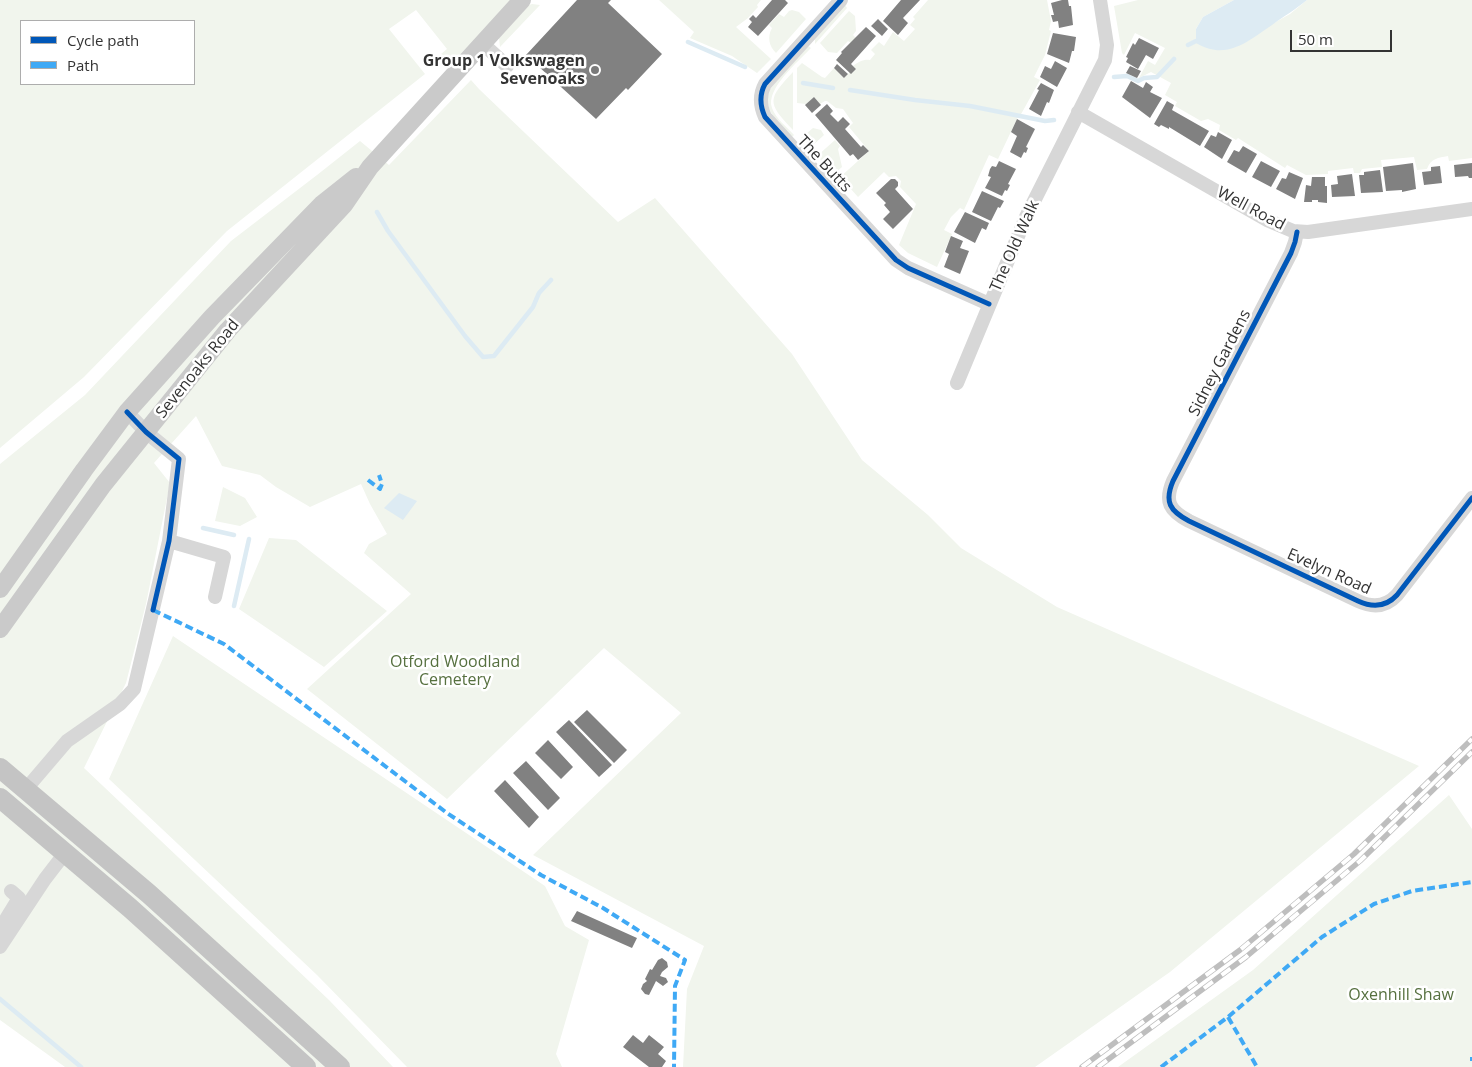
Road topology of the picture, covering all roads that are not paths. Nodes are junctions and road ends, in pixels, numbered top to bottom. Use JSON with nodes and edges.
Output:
{"nodes":[{"id":1,"x":522,"y":0,"type":"edge"},
{"id":2,"x":841,"y":0,"type":"edge"},
{"id":3,"x":1100,"y":0,"type":"edge"},
{"id":4,"x":482,"y":43,"type":"junction"},
{"id":5,"x":507,"y":66,"type":"dead end"},
{"id":6,"x":1078,"y":112,"type":"junction"},
{"id":7,"x":370,"y":166,"type":"junction"},
{"id":8,"x":1472,"y":209,"type":"edge"},
{"id":9,"x":1296,"y":232,"type":"junction"},
{"id":10,"x":989,"y":304,"type":"junction"},
{"id":11,"x":956,"y":383,"type":"dead end"},
{"id":12,"x":127,"y":412,"type":"junction"},
{"id":13,"x":146,"y":432,"type":"junction"},
{"id":14,"x":1472,"y":498,"type":"edge"},
{"id":15,"x":1170,"y":505,"type":"joint"},
{"id":16,"x":169,"y":541,"type":"junction"},
{"id":17,"x":0,"y":589,"type":"edge"},
{"id":18,"x":215,"y":597,"type":"dead end"},
{"id":19,"x":0,"y":629,"type":"edge"},
{"id":20,"x":0,"y":768,"type":"edge"},
{"id":21,"x":26,"y":789,"type":"junction"},
{"id":22,"x":0,"y":798,"type":"edge"},
{"id":23,"x":65,"y":852,"type":"junction"},
{"id":24,"x":10,"y":892,"type":"dead end"},
{"id":25,"x":0,"y":929,"type":"edge"},
{"id":26,"x":0,"y":947,"type":"edge"},
{"id":27,"x":306,"y":1067,"type":"edge"},
{"id":28,"x":340,"y":1067,"type":"edge"}],
"edges":[{"from":1,"to":4,"type":"main road","name":"Sevenoaks Road"},
{"from":2,"to":10,"type":"street","name":"The Butts"},
{"from":3,"to":6,"type":"street","name":"The Old Walk"},
{"from":4,"to":5,"type":"street"},
{"from":4,"to":7,"type":"main road","name":"Sevenoaks Road"},
{"from":6,"to":9,"type":"street","name":"Well Road"},
{"from":6,"to":10,"type":"street","name":"The Old Walk"},
{"from":7,"to":12,"type":"main road","name":"Sevenoaks Road"},
{"from":7,"to":13,"type":"main road","name":"Sevenoaks Road"},
{"from":8,"to":9,"type":"street","name":"Well Road"},
{"from":9,"to":15,"type":"street","name":"Sidney Gardens"},
{"from":10,"to":11,"type":"street","name":"The Old Walk"},
{"from":12,"to":13,"type":"street"},
{"from":12,"to":17,"type":"main road","name":"Sevenoaks Road"},
{"from":13,"to":16,"type":"street"},
{"from":13,"to":19,"type":"main road","name":"Sevenoaks Road"},
{"from":14,"to":15,"type":"street","name":"Evelyn Road"},
{"from":16,"to":18,"type":"street"},
{"from":16,"to":21,"type":"street"},
{"from":20,"to":21,"type":"highway"},
{"from":21,"to":28,"type":"highway"},
{"from":22,"to":23,"type":"highway"},
{"from":23,"to":26,"type":"street"},
{"from":23,"to":27,"type":"highway"},
{"from":24,"to":25,"type":"street"}]}
